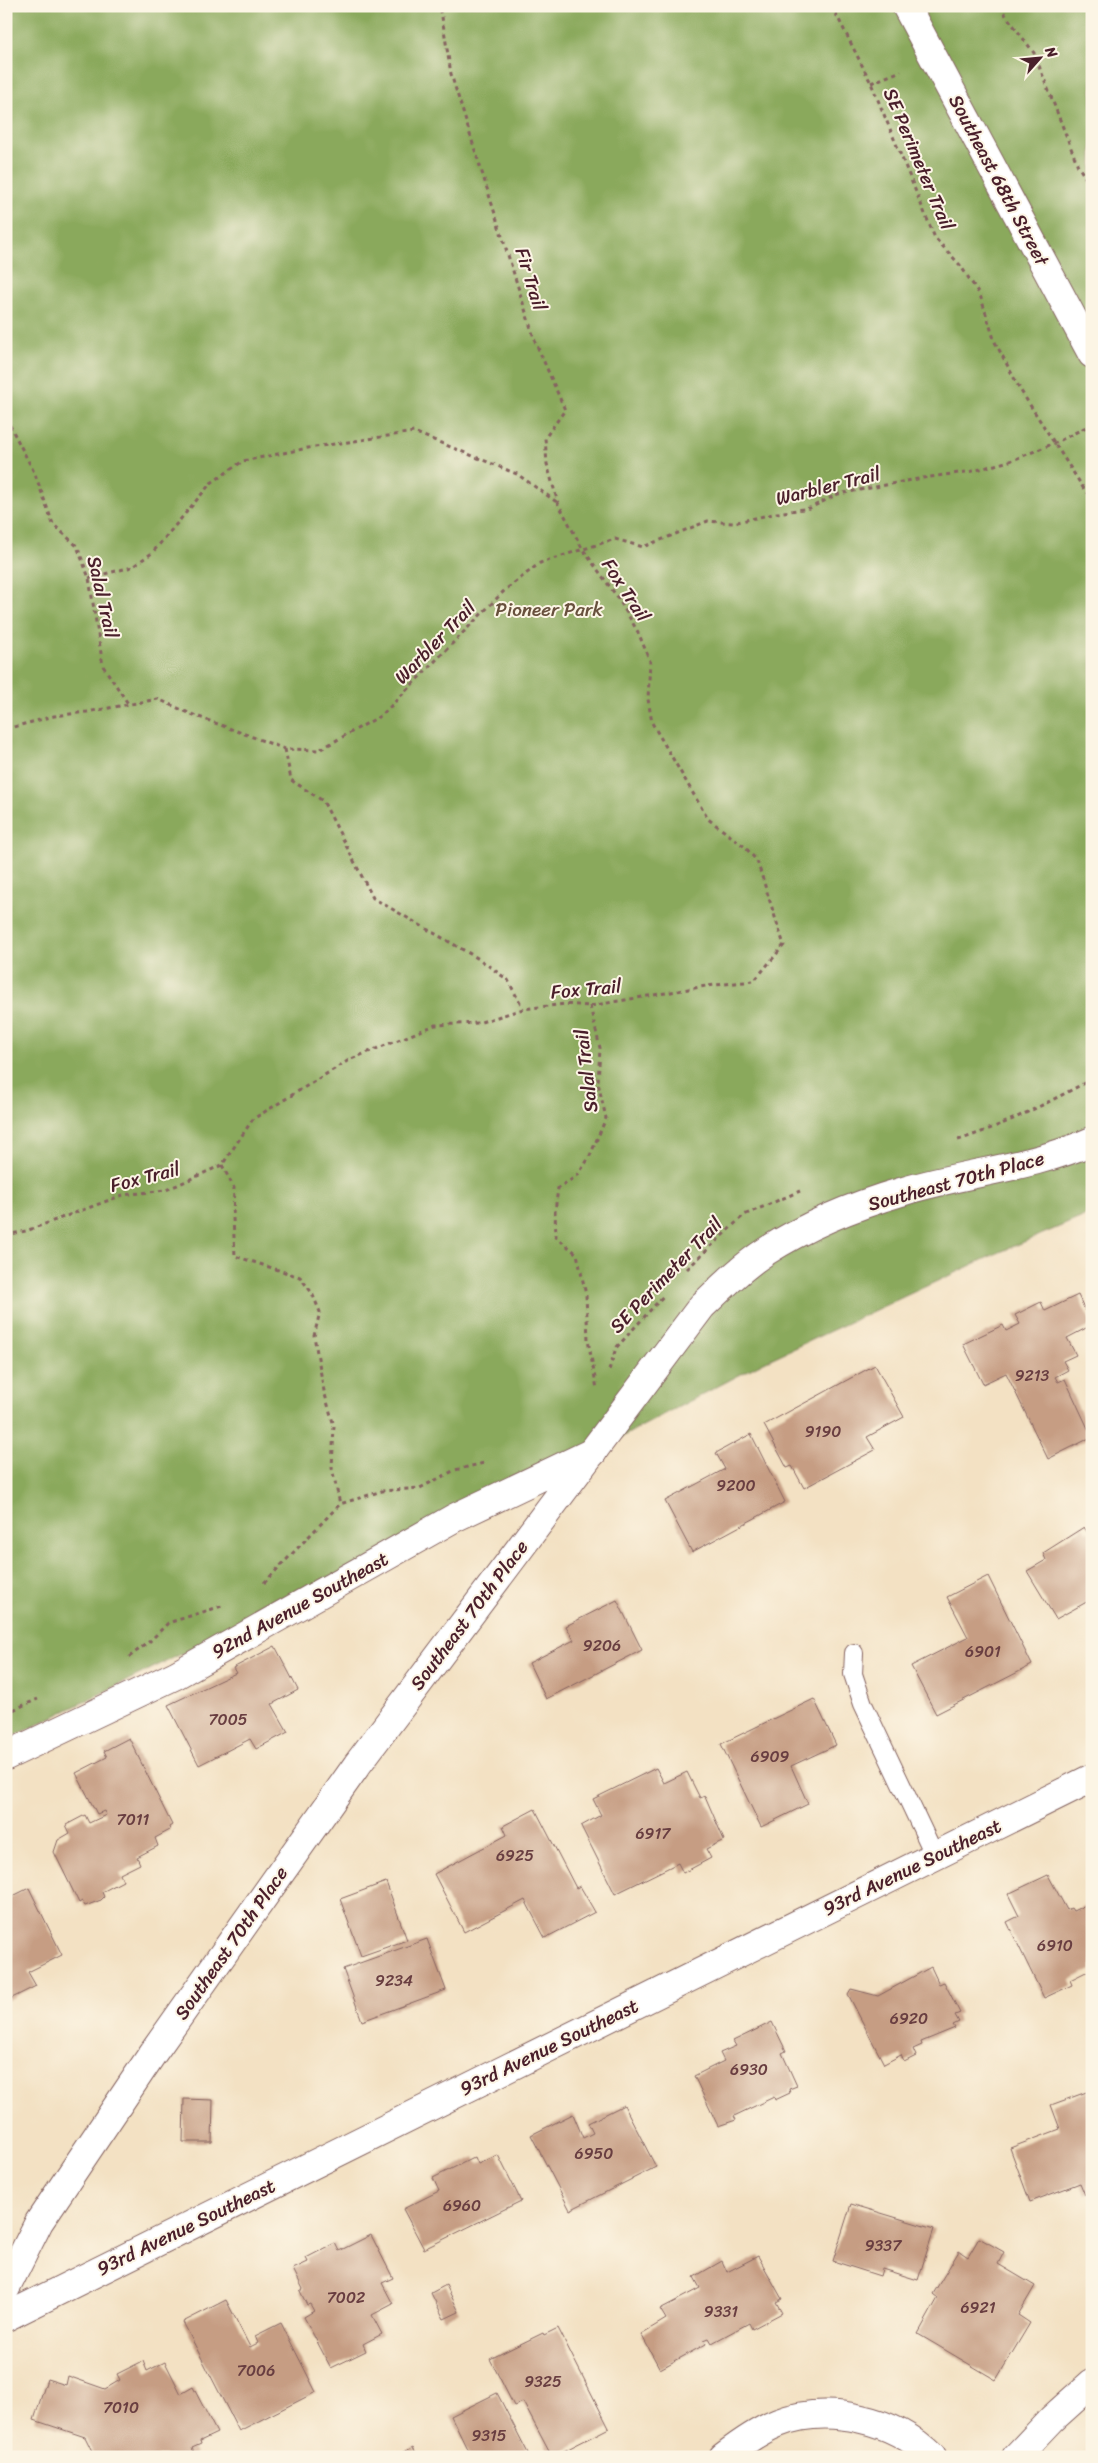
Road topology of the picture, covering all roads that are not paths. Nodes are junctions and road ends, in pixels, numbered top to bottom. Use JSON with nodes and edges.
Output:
{"nodes":[{"id":1,"x":906,"y":6,"type":"edge"},
{"id":2,"x":1092,"y":354,"type":"edge"},
{"id":3,"x":1092,"y":1141,"type":"edge"},
{"id":4,"x":593,"y":1452,"type":"junction"},
{"id":5,"x":854,"y":1652,"type":"dead end"},
{"id":6,"x":6,"y":1756,"type":"edge"},
{"id":7,"x":1092,"y":1778,"type":"edge"},
{"id":8,"x":935,"y":1856,"type":"junction"},
{"id":9,"x":6,"y":2288,"type":"edge"},
{"id":10,"x":6,"y":2317,"type":"edge"},
{"id":11,"x":1092,"y":2383,"type":"edge"},
{"id":12,"x":722,"y":2457,"type":"edge"},
{"id":13,"x":932,"y":2457,"type":"edge"},
{"id":14,"x":1016,"y":2457,"type":"edge"}],
"edges":[{"from":1,"to":2,"type":"street","name":"Southeast 68th Street"},
{"from":3,"to":4,"type":"street","name":"Southeast 70th Place"},
{"from":4,"to":6,"type":"street","name":"92nd Avenue Southeast"},
{"from":4,"to":9,"type":"street","name":"Southeast 70th Place"},
{"from":5,"to":8,"type":"lane"},
{"from":7,"to":8,"type":"street","name":"93rd Avenue Southeast"},
{"from":8,"to":10,"type":"street","name":"93rd Avenue Southeast"},
{"from":11,"to":14,"type":"street"},
{"from":12,"to":13,"type":"street"}]}
